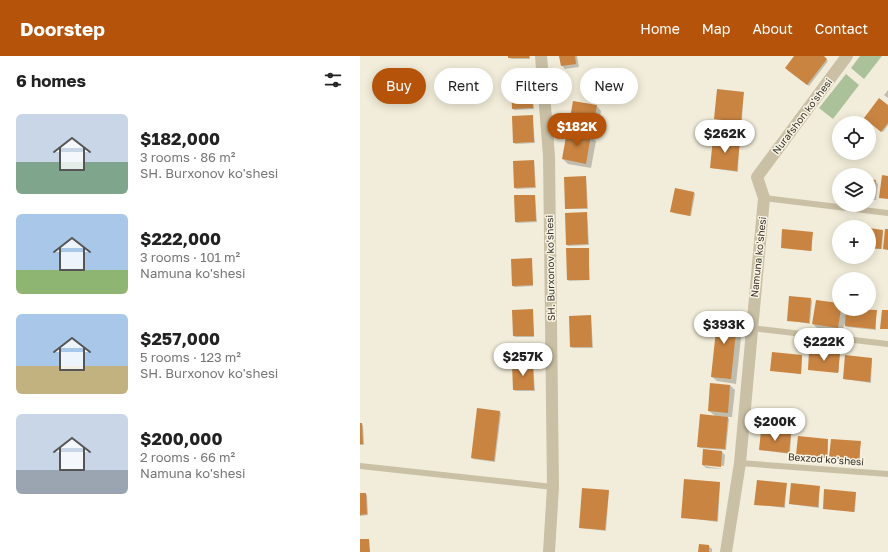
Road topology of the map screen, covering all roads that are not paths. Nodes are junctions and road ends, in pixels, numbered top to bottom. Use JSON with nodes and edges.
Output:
{"nodes":[{"id":1,"x":541,"y":56,"type":"edge"},
{"id":2,"x":847,"y":56,"type":"edge"},
{"id":3,"x":757,"y":177,"type":"joint"},
{"id":4,"x":764,"y":198,"type":"junction"},
{"id":5,"x":888,"y":213,"type":"edge"},
{"id":6,"x":751,"y":328,"type":"junction"},
{"id":7,"x":888,"y":344,"type":"edge"},
{"id":8,"x":740,"y":463,"type":"junction"},
{"id":9,"x":360,"y":466,"type":"edge"},
{"id":10,"x":888,"y":474,"type":"edge"},
{"id":11,"x":553,"y":487,"type":"junction"},
{"id":12,"x":549,"y":552,"type":"edge"},
{"id":13,"x":726,"y":552,"type":"edge"}],
"edges":[{"from":1,"to":11,"type":"street","name":"SH. Burxonov ko'shesi"},
{"from":2,"to":3,"type":"street","name":"Nurafshon ko'shesi"},
{"from":3,"to":4,"type":"street","name":"Namuna ko'shesi"},
{"from":4,"to":5,"type":"lane"},
{"from":4,"to":6,"type":"street","name":"Namuna ko'shesi"},
{"from":6,"to":7,"type":"lane"},
{"from":6,"to":8,"type":"street","name":"Namuna ko'shesi"},
{"from":8,"to":10,"type":"lane","name":"Bexzod ko'shesi"},
{"from":8,"to":13,"type":"street","name":"Namuna ko'shesi"},
{"from":9,"to":11,"type":"lane"},
{"from":11,"to":12,"type":"street","name":"SH. Burxonov ko'shesi"}]}
